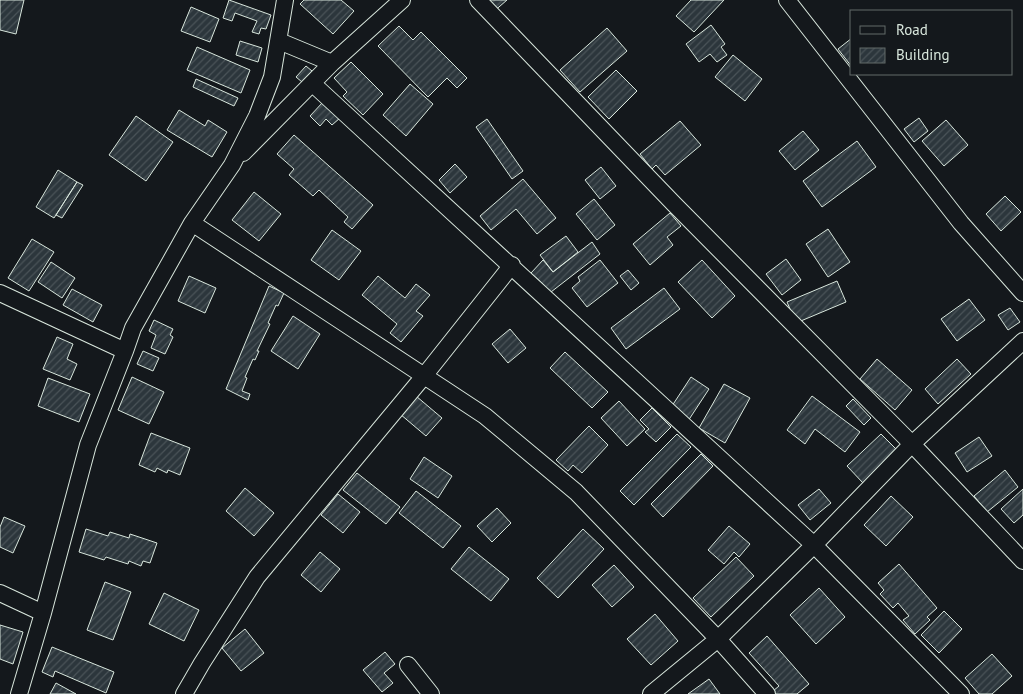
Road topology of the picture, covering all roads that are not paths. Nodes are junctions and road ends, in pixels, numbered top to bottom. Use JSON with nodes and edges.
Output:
{"nodes":[{"id":1,"x":285,"y":0,"type":"edge"},
{"id":2,"x":402,"y":0,"type":"edge"},
{"id":3,"x":478,"y":0,"type":"edge"},
{"id":4,"x":787,"y":0,"type":"edge"},
{"id":5,"x":280,"y":41,"type":"junction"},
{"id":6,"x":332,"y":63,"type":"junction"},
{"id":7,"x":313,"y":84,"type":"junction"},
{"id":8,"x":232,"y":165,"type":"junction"},
{"id":9,"x":192,"y":223,"type":"junction"},
{"id":10,"x":512,"y":265,"type":"junction"},
{"id":11,"x":0,"y":293,"type":"edge"},
{"id":12,"x":1023,"y":293,"type":"edge"},
{"id":13,"x":1023,"y":341,"type":"edge"},
{"id":14,"x":126,"y":352,"type":"junction"},
{"id":15,"x":424,"y":376,"type":"junction"},
{"id":16,"x":912,"y":444,"type":"junction"},
{"id":17,"x":814,"y":545,"type":"junction"},
{"id":18,"x":1023,"y":561,"type":"edge"},
{"id":19,"x":0,"y":593,"type":"edge"},
{"id":20,"x":43,"y":613,"type":"junction"},
{"id":21,"x":718,"y":638,"type":"junction"},
{"id":22,"x":408,"y":665,"type":"dead end"},
{"id":23,"x":18,"y":694,"type":"edge"},
{"id":24,"x":184,"y":694,"type":"edge"},
{"id":25,"x":432,"y":694,"type":"edge"},
{"id":26,"x":651,"y":694,"type":"edge"},
{"id":27,"x":767,"y":694,"type":"edge"},
{"id":28,"x":961,"y":694,"type":"edge"}],
"edges":[{"from":1,"to":5,"type":"street"},
{"from":2,"to":6,"type":"street"},
{"from":3,"to":16,"type":"street"},
{"from":4,"to":12,"type":"street"},
{"from":5,"to":6,"type":"street"},
{"from":5,"to":8,"type":"street"},
{"from":6,"to":7,"type":"street"},
{"from":7,"to":8,"type":"street"},
{"from":7,"to":10,"type":"street"},
{"from":8,"to":9,"type":"street"},
{"from":9,"to":14,"type":"street"},
{"from":9,"to":15,"type":"street"},
{"from":10,"to":15,"type":"street"},
{"from":10,"to":17,"type":"street"},
{"from":11,"to":14,"type":"street"},
{"from":13,"to":16,"type":"street"},
{"from":14,"to":20,"type":"street"},
{"from":15,"to":21,"type":"street"},
{"from":15,"to":24,"type":"street"},
{"from":16,"to":17,"type":"street"},
{"from":16,"to":18,"type":"street"},
{"from":17,"to":21,"type":"street"},
{"from":17,"to":28,"type":"street"},
{"from":19,"to":20,"type":"street"},
{"from":20,"to":23,"type":"street"},
{"from":21,"to":26,"type":"street"},
{"from":21,"to":27,"type":"street"},
{"from":22,"to":25,"type":"street"}]}
